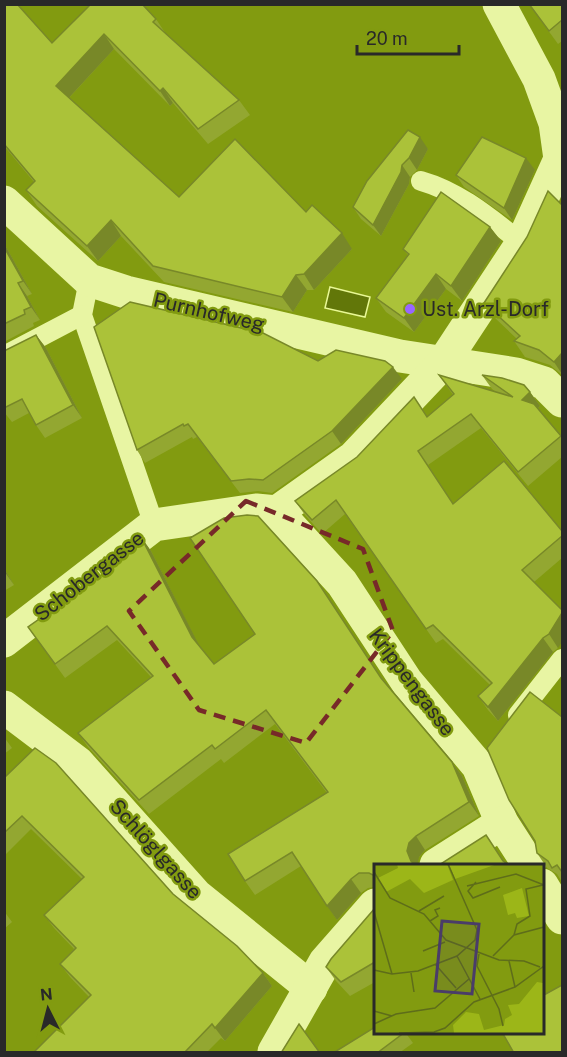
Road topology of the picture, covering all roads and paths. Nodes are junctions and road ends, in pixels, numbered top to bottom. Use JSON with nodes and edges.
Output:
{"nodes":[{"id":1,"x":499,"y":4,"type":"edge"},
{"id":2,"x":422,"y":181,"type":"dead end"},
{"id":3,"x":4,"y":202,"type":"edge"},
{"id":4,"x":522,"y":243,"type":"junction"},
{"id":5,"x":89,"y":280,"type":"junction"},
{"id":6,"x":82,"y":315,"type":"junction"},
{"id":7,"x":4,"y":356,"type":"edge"},
{"id":8,"x":442,"y":363,"type":"junction"},
{"id":9,"x":562,"y":401,"type":"edge"},
{"id":10,"x":277,"y":512,"type":"junction"},
{"id":11,"x":154,"y":525,"type":"junction"},
{"id":12,"x":4,"y":641,"type":"edge"},
{"id":13,"x":562,"y":659,"type":"edge"},
{"id":14,"x":4,"y":707,"type":"edge"},
{"id":15,"x":506,"y":730,"type":"edge"},
{"id":16,"x":502,"y":823,"type":"junction"},
{"id":17,"x":438,"y":864,"type":"edge"},
{"id":18,"x":528,"y":864,"type":"edge"},
{"id":19,"x":543,"y":887,"type":"edge"},
{"id":20,"x":374,"y":906,"type":"edge"},
{"id":21,"x":562,"y":918,"type":"edge"},
{"id":22,"x":311,"y":988,"type":"junction"},
{"id":23,"x":274,"y":1053,"type":"edge"}],
"edges":[{"from":1,"to":4,"type":"street"},
{"from":2,"to":4,"type":"lane"},
{"from":3,"to":5,"type":"street","name":"Purnhofweg"},
{"from":4,"to":8,"type":"street"},
{"from":5,"to":6,"type":"lane"},
{"from":5,"to":8,"type":"street","name":"Purnhofweg"},
{"from":6,"to":7,"type":"lane"},
{"from":6,"to":11,"type":"lane"},
{"from":8,"to":9,"type":"street","name":"Purnhofweg"},
{"from":8,"to":10,"type":"street"},
{"from":10,"to":11,"type":"street","name":"Schobergasse"},
{"from":10,"to":16,"type":"street","name":"Krippengasse"},
{"from":11,"to":12,"type":"street","name":"Schobergasse"},
{"from":13,"to":15,"type":"lane"},
{"from":14,"to":22,"type":"street","name":"Schlöglgasse"},
{"from":16,"to":17,"type":"street"},
{"from":16,"to":18,"type":"street","name":"Krippengasse"},
{"from":19,"to":21,"type":"street"},
{"from":20,"to":22,"type":"street"},
{"from":22,"to":23,"type":"street"}]}
